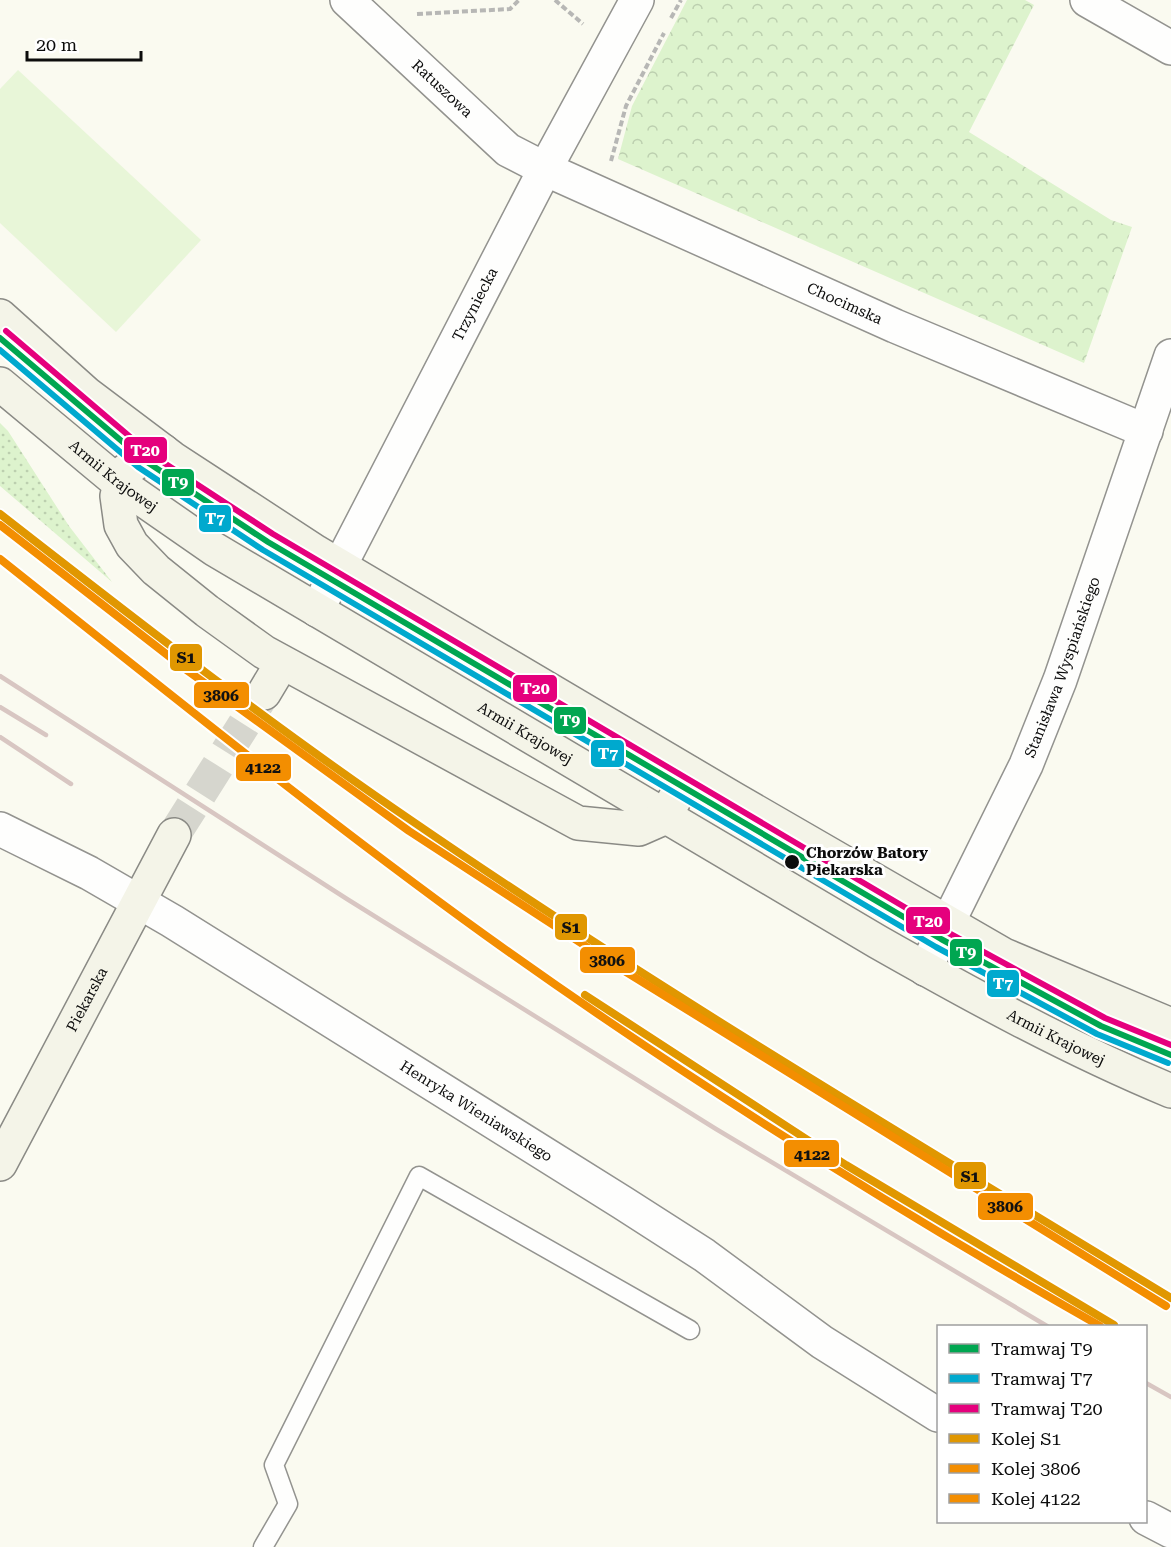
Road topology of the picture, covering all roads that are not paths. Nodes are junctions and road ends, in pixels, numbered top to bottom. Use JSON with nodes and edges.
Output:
{"nodes":[{"id":1,"x":347,"y":0,"type":"edge"},
{"id":2,"x":637,"y":0,"type":"edge"},
{"id":3,"x":1087,"y":0,"type":"edge"},
{"id":4,"x":1171,"y":48,"type":"edge"},
{"id":5,"x":545,"y":169,"type":"junction"},
{"id":6,"x":0,"y":316,"type":"edge"},
{"id":7,"x":1171,"y":357,"type":"edge"},
{"id":8,"x":0,"y":384,"type":"edge"},
{"id":9,"x":1146,"y":431,"type":"junction"},
{"id":10,"x":163,"y":451,"type":"junction"},
{"id":11,"x":119,"y":483,"type":"junction"},
{"id":12,"x":340,"y":566,"type":"junction"},
{"id":13,"x":317,"y":610,"type":"junction"},
{"id":14,"x":282,"y":663,"type":"junction"},
{"id":15,"x":264,"y":693,"type":"tunnel mouth"},
{"id":16,"x":689,"y":773,"type":"junction"},
{"id":17,"x":664,"y":818,"type":"junction"},
{"id":18,"x":0,"y":829,"type":"edge"},
{"id":19,"x":174,"y":836,"type":"tunnel mouth"},
{"id":20,"x":138,"y":901,"type":"junction"},
{"id":21,"x":949,"y":924,"type":"junction"},
{"id":22,"x":925,"y":969,"type":"junction"},
{"id":23,"x":1171,"y":1025,"type":"edge"},
{"id":24,"x":1171,"y":1091,"type":"edge"},
{"id":25,"x":0,"y":1164,"type":"edge"},
{"id":26,"x":690,"y":1330,"type":"dead end"},
{"id":27,"x":937,"y":1414,"type":"edge"},
{"id":28,"x":1147,"y":1519,"type":"edge"},
{"id":29,"x":1171,"y":1531,"type":"edge"},
{"id":30,"x":263,"y":1547,"type":"edge"}],
"edges":[{"from":1,"to":5,"type":"street","name":"Ratuszowa"},
{"from":2,"to":5,"type":"street","name":"Trzyniecka"},
{"from":3,"to":4,"type":"street"},
{"from":5,"to":9,"type":"street","name":"Chocimska"},
{"from":5,"to":12,"type":"street","name":"Trzyniecka"},
{"from":6,"to":10,"type":"street"},
{"from":7,"to":9,"type":"street","name":"Stanisława Wyspiańskiego"},
{"from":8,"to":11,"type":"street","name":"Armii Krajowej"},
{"from":9,"to":21,"type":"street","name":"Stanisława Wyspiańskiego"},
{"from":10,"to":11,"type":"street"},
{"from":10,"to":12,"type":"street"},
{"from":11,"to":13,"type":"street","name":"Armii Krajowej"},
{"from":11,"to":14,"type":"street"},
{"from":12,"to":13,"type":"street","name":"Trzyniecka"},
{"from":12,"to":16,"type":"street"},
{"from":13,"to":17,"type":"street","name":"Armii Krajowej"},
{"from":14,"to":15,"type":"street"},
{"from":14,"to":17,"type":"street"},
{"from":16,"to":17,"type":"street"},
{"from":16,"to":21,"type":"street"},
{"from":17,"to":22,"type":"street","name":"Armii Krajowej"},
{"from":18,"to":20,"type":"street","name":"Henryka Wieniawskiego"},
{"from":19,"to":20,"type":"street","name":"Piekarska"},
{"from":20,"to":25,"type":"street","name":"Piekarska"},
{"from":20,"to":27,"type":"street","name":"Henryka Wieniawskiego"},
{"from":21,"to":22,"type":"street","name":"Stanisława Wyspiańskiego"},
{"from":21,"to":23,"type":"street"},
{"from":22,"to":24,"type":"street","name":"Armii Krajowej"},
{"from":26,"to":30,"type":"lane"},
{"from":28,"to":29,"type":"street"}]}
